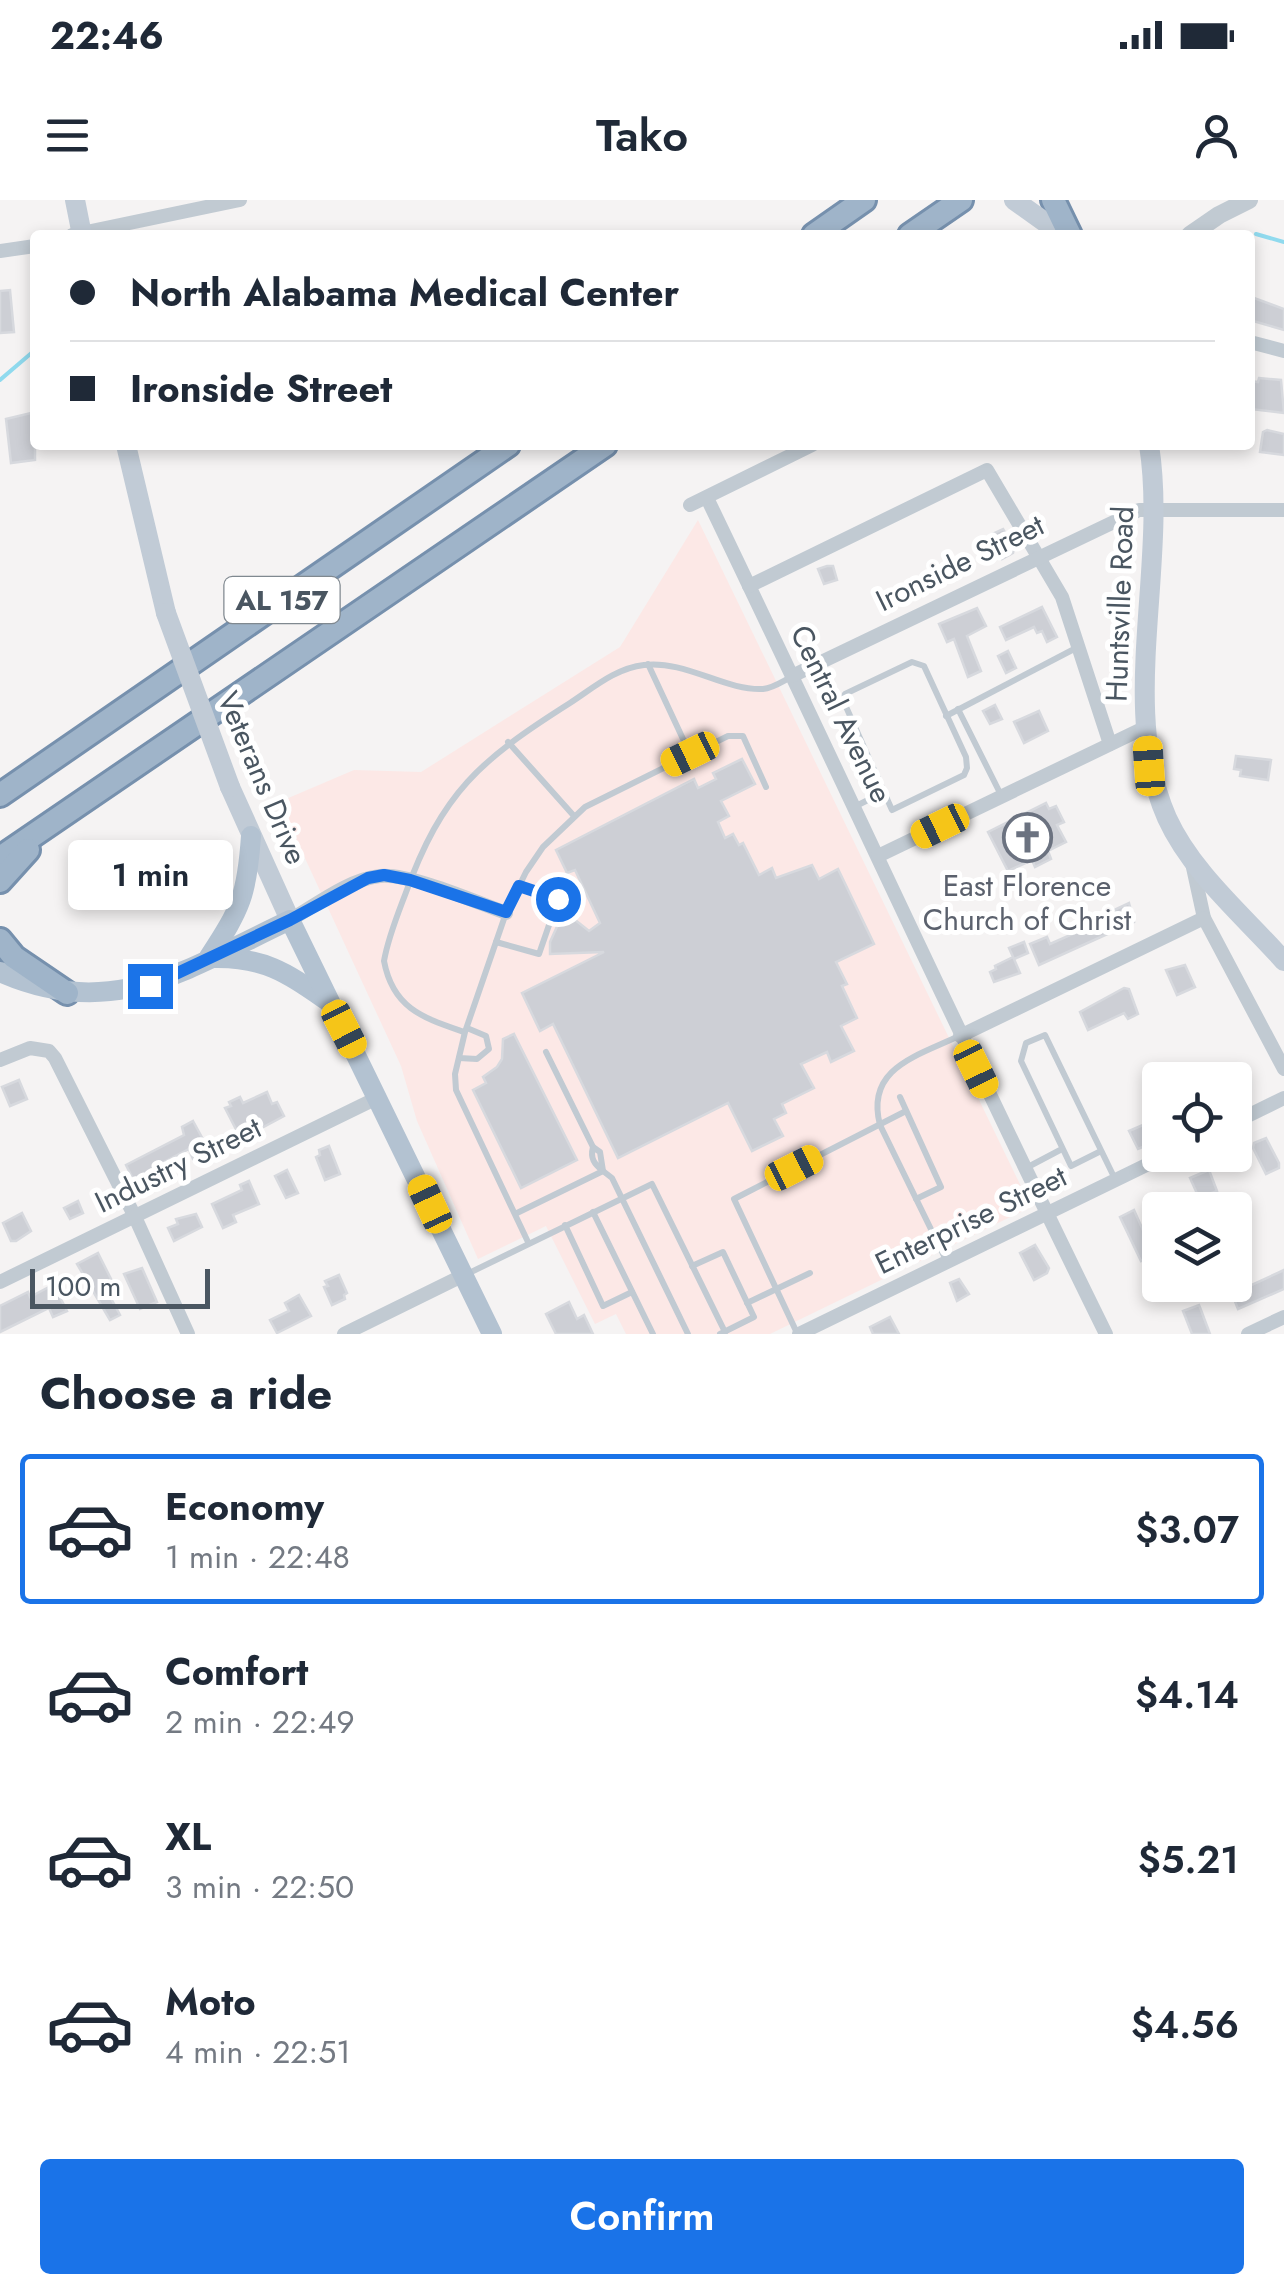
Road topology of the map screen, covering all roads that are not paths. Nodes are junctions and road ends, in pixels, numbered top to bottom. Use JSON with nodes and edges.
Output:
{"nodes":[{"id":1,"x":75,"y":200,"type":"edge"},
{"id":2,"x":240,"y":200,"type":"edge"},
{"id":3,"x":864,"y":200,"type":"edge"},
{"id":4,"x":961,"y":200,"type":"edge"},
{"id":5,"x":1014,"y":200,"type":"edge"},
{"id":6,"x":1053,"y":200,"type":"edge"},
{"id":7,"x":1249,"y":200,"type":"edge"},
{"id":8,"x":849,"y":207,"type":"edge"},
{"id":9,"x":78,"y":230,"type":"edge"},
{"id":10,"x":97,"y":230,"type":"edge"},
{"id":11,"x":820,"y":230,"type":"edge"},
{"id":12,"x":917,"y":230,"type":"edge"},
{"id":13,"x":1059,"y":230,"type":"edge"},
{"id":14,"x":1064,"y":230,"type":"edge"},
{"id":15,"x":1197,"y":230,"type":"edge"},
{"id":16,"x":30,"y":247,"type":"edge"},
{"id":17,"x":0,"y":251,"type":"edge"},
{"id":18,"x":1255,"y":343,"type":"edge"},
{"id":19,"x":1284,"y":351,"type":"edge"},
{"id":20,"x":127,"y":450,"type":"edge"},
{"id":21,"x":501,"y":450,"type":"edge"},
{"id":22,"x":598,"y":450,"type":"edge"},
{"id":23,"x":802,"y":450,"type":"edge"},
{"id":24,"x":1150,"y":450,"type":"edge"},
{"id":25,"x":707,"y":498,"type":"junction"},
{"id":26,"x":690,"y":505,"type":"dead end"},
{"id":27,"x":1155,"y":508,"type":"junction"},
{"id":28,"x":1284,"y":510,"type":"edge"},
{"id":29,"x":1038,"y":558,"type":"junction"},
{"id":30,"x":749,"y":586,"type":"junction"},
{"id":31,"x":1080,"y":646,"type":"junction"},
{"id":32,"x":648,"y":664,"type":"junction"},
{"id":33,"x":792,"y":676,"type":"junction"},
{"id":34,"x":958,"y":710,"type":"junction"},
{"id":35,"x":946,"y":716,"type":"junction"},
{"id":36,"x":1146,"y":727,"type":"junction"},
{"id":37,"x":508,"y":742,"type":"junction"},
{"id":38,"x":1110,"y":744,"type":"junction"},
{"id":39,"x":690,"y":754,"type":"junction"},
{"id":40,"x":766,"y":787,"type":"dead end"},
{"id":41,"x":884,"y":792,"type":"junction"},
{"id":42,"x":0,"y":795,"type":"edge"},
{"id":43,"x":1002,"y":796,"type":"junction"},
{"id":44,"x":855,"y":806,"type":"junction"},
{"id":45,"x":574,"y":816,"type":"junction"},
{"id":46,"x":54,"y":822,"type":"junction"},
{"id":47,"x":251,"y":836,"type":"junction"},
{"id":48,"x":878,"y":856,"type":"junction"},
{"id":49,"x":0,"y":858,"type":"edge"},
{"id":50,"x":1191,"y":858,"type":"junction"},
{"id":51,"x":410,"y":880,"type":"junction"},
{"id":52,"x":0,"y":881,"type":"edge"},
{"id":53,"x":519,"y":886,"type":"junction"},
{"id":54,"x":506,"y":912,"type":"junction"},
{"id":55,"x":1204,"y":918,"type":"junction"},
{"id":56,"x":290,"y":920,"type":"junction"},
{"id":57,"x":0,"y":940,"type":"edge"},
{"id":58,"x":496,"y":942,"type":"junction"},
{"id":59,"x":208,"y":958,"type":"junction"},
{"id":60,"x":1284,"y":961,"type":"edge"},
{"id":61,"x":0,"y":972,"type":"edge"},
{"id":62,"x":67,"y":992,"type":"junction"},
{"id":63,"x":331,"y":1003,"type":"junction"},
{"id":64,"x":466,"y":1030,"type":"junction"},
{"id":65,"x":960,"y":1036,"type":"junction"},
{"id":66,"x":546,"y":1052,"type":"dead end"},
{"id":67,"x":458,"y":1058,"type":"junction"},
{"id":68,"x":0,"y":1060,"type":"edge"},
{"id":69,"x":1284,"y":1070,"type":"edge"},
{"id":70,"x":378,"y":1097,"type":"junction"},
{"id":71,"x":900,"y":1097,"type":"dead end"},
{"id":72,"x":1284,"y":1098,"type":"edge"},
{"id":73,"x":906,"y":1111,"type":"junction"},
{"id":74,"x":1252,"y":1114,"type":"edge"},
{"id":75,"x":880,"y":1125,"type":"junction"},
{"id":76,"x":1062,"y":1149,"type":"junction"},
{"id":77,"x":1101,"y":1151,"type":"junction"},
{"id":78,"x":1142,"y":1167,"type":"edge"},
{"id":79,"x":1024,"y":1168,"type":"junction"},
{"id":80,"x":603,"y":1170,"type":"junction"},
{"id":81,"x":1115,"y":1180,"type":"junction"},
{"id":82,"x":623,"y":1198,"type":"junction"},
{"id":83,"x":916,"y":1200,"type":"junction"},
{"id":84,"x":593,"y":1212,"type":"junction"},
{"id":85,"x":517,"y":1213,"type":"junction"},
{"id":86,"x":1047,"y":1214,"type":"junction"},
{"id":87,"x":135,"y":1218,"type":"junction"},
{"id":88,"x":564,"y":1225,"type":"junction"},
{"id":89,"x":528,"y":1242,"type":"junction"},
{"id":90,"x":947,"y":1262,"type":"junction"},
{"id":91,"x":692,"y":1266,"type":"junction"},
{"id":92,"x":810,"y":1273,"type":"dead end"},
{"id":93,"x":464,"y":1275,"type":"junction"},
{"id":94,"x":0,"y":1282,"type":"edge"},
{"id":95,"x":777,"y":1290,"type":"junction"},
{"id":96,"x":632,"y":1292,"type":"junction"},
{"id":97,"x":747,"y":1303,"type":"junction"},
{"id":98,"x":1284,"y":1317,"type":"edge"},
{"id":99,"x":722,"y":1333,"type":"edge"},
{"id":100,"x":188,"y":1334,"type":"edge"},
{"id":101,"x":344,"y":1334,"type":"edge"},
{"id":102,"x":492,"y":1334,"type":"edge"},
{"id":103,"x":653,"y":1334,"type":"edge"},
{"id":104,"x":688,"y":1334,"type":"edge"},
{"id":105,"x":798,"y":1334,"type":"edge"},
{"id":106,"x":1106,"y":1334,"type":"edge"},
{"id":107,"x":1248,"y":1334,"type":"edge"}],
"edges":[{"from":1,"to":9,"type":"main road"},
{"from":2,"to":10,"type":"street"},
{"from":3,"to":8,"type":"highway"},
{"from":4,"to":12,"type":"highway"},
{"from":5,"to":13,"type":"main road"},
{"from":6,"to":14,"type":"highway"},
{"from":7,"to":15,"type":"street"},
{"from":8,"to":11,"type":"highway"},
{"from":16,"to":17,"type":"street"},
{"from":18,"to":19,"type":"street"},
{"from":20,"to":47,"type":"main road","name":"Veterans Drive","bridge":true},
{"from":21,"to":42,"type":"highway","number":"AL 157"},
{"from":22,"to":46,"type":"highway","number":"AL 157"},
{"from":23,"to":25,"type":"street"},
{"from":24,"to":27,"type":"main road","name":"Huntsville Road"},
{"from":25,"to":26,"type":"street"},
{"from":25,"to":30,"type":"street","name":"Central Avenue"},
{"from":27,"to":28,"type":"street"},
{"from":27,"to":29,"type":"street","name":"Ironside Street"},
{"from":27,"to":36,"type":"main road","name":"Huntsville Road"},
{"from":29,"to":30,"type":"street"},
{"from":29,"to":31,"type":"street"},
{"from":29,"to":33,"type":"street","name":"Ironside Street"},
{"from":30,"to":33,"type":"street","name":"Central Avenue"},
{"from":31,"to":34,"type":"lane"},
{"from":31,"to":38,"type":"street"},
{"from":32,"to":33,"type":"lane"},
{"from":32,"to":37,"type":"lane"},
{"from":32,"to":39,"type":"lane"},
{"from":33,"to":44,"type":"street","name":"Central Avenue"},
{"from":34,"to":35,"type":"lane"},
{"from":34,"to":43,"type":"lane"},
{"from":35,"to":41,"type":"lane"},
{"from":35,"to":41,"type":"lane"},
{"from":36,"to":38,"type":"street"},
{"from":36,"to":50,"type":"main road","name":"Huntsville Road"},
{"from":37,"to":45,"type":"lane"},
{"from":37,"to":51,"type":"lane"},
{"from":38,"to":43,"type":"street"},
{"from":39,"to":40,"type":"lane"},
{"from":39,"to":45,"type":"lane"},
{"from":41,"to":44,"type":"lane"},
{"from":43,"to":48,"type":"street"},
{"from":44,"to":48,"type":"street","name":"Central Avenue"},
{"from":45,"to":53,"type":"lane"},
{"from":46,"to":49,"type":"highway","number":"AL 157"},
{"from":46,"to":52,"type":"highway"},
{"from":47,"to":56,"type":"main road","name":"Veterans Drive"},
{"from":47,"to":59,"type":"main road"},
{"from":48,"to":65,"type":"street","name":"Central Avenue"},
{"from":50,"to":55,"type":"street"},
{"from":50,"to":60,"type":"main road","name":"Huntsville Road"},
{"from":51,"to":54,"type":"street"},
{"from":51,"to":56,"type":"street"},
{"from":51,"to":64,"type":"lane"},
{"from":53,"to":54,"type":"lane"},
{"from":53,"to":58,"type":"lane"},
{"from":54,"to":58,"type":"lane"},
{"from":55,"to":65,"type":"street"},
{"from":55,"to":69,"type":"street"},
{"from":56,"to":59,"type":"main road"},
{"from":56,"to":63,"type":"main road","name":"Veterans Drive"},
{"from":57,"to":62,"type":"highway"},
{"from":58,"to":64,"type":"lane"},
{"from":59,"to":62,"type":"main road"},
{"from":59,"to":63,"type":"main road"},
{"from":61,"to":62,"type":"main road"},
{"from":63,"to":70,"type":"main road","name":"Veterans Drive"},
{"from":64,"to":67,"type":"lane"},
{"from":64,"to":67,"type":"lane"},
{"from":65,"to":75,"type":"lane"},
{"from":65,"to":79,"type":"street","name":"Central Avenue"},
{"from":66,"to":80,"type":"lane"},
{"from":67,"to":85,"type":"lane"},
{"from":68,"to":87,"type":"street"},
{"from":70,"to":87,"type":"street","name":"Industry Street"},
{"from":70,"to":93,"type":"main road","name":"Veterans Drive"},
{"from":71,"to":73,"type":"lane"},
{"from":72,"to":74,"type":"street"},
{"from":73,"to":75,"type":"lane"},
{"from":73,"to":83,"type":"lane"},
{"from":75,"to":83,"type":"lane"},
{"from":75,"to":95,"type":"lane"},
{"from":76,"to":77,"type":"lane"},
{"from":76,"to":77,"type":"lane"},
{"from":76,"to":79,"type":"lane"},
{"from":77,"to":81,"type":"lane"},
{"from":78,"to":81,"type":"street","name":"Enterprise Street"},
{"from":79,"to":86,"type":"street","name":"Central Avenue"},
{"from":80,"to":82,"type":"lane"},
{"from":80,"to":85,"type":"lane"},
{"from":81,"to":86,"type":"street","name":"Enterprise Street"},
{"from":82,"to":84,"type":"lane"},
{"from":82,"to":91,"type":"lane"},
{"from":82,"to":104,"type":"lane"},
{"from":83,"to":90,"type":"lane"},
{"from":84,"to":88,"type":"lane"},
{"from":84,"to":96,"type":"lane"},
{"from":85,"to":89,"type":"lane"},
{"from":86,"to":90,"type":"street","name":"Enterprise Street"},
{"from":86,"to":106,"type":"street","name":"Central Avenue"},
{"from":87,"to":94,"type":"street","name":"Industry Street"},
{"from":87,"to":100,"type":"street"},
{"from":88,"to":89,"type":"lane"},
{"from":88,"to":96,"type":"lane"},
{"from":89,"to":93,"type":"lane"},
{"from":90,"to":105,"type":"street","name":"Enterprise Street"},
{"from":91,"to":97,"type":"lane"},
{"from":91,"to":99,"type":"lane"},
{"from":92,"to":95,"type":"lane"},
{"from":93,"to":101,"type":"street"},
{"from":93,"to":102,"type":"main road","name":"Veterans Drive"},
{"from":95,"to":97,"type":"lane"},
{"from":95,"to":105,"type":"lane"},
{"from":96,"to":103,"type":"lane"},
{"from":97,"to":99,"type":"lane"},
{"from":98,"to":107,"type":"street"}]}
